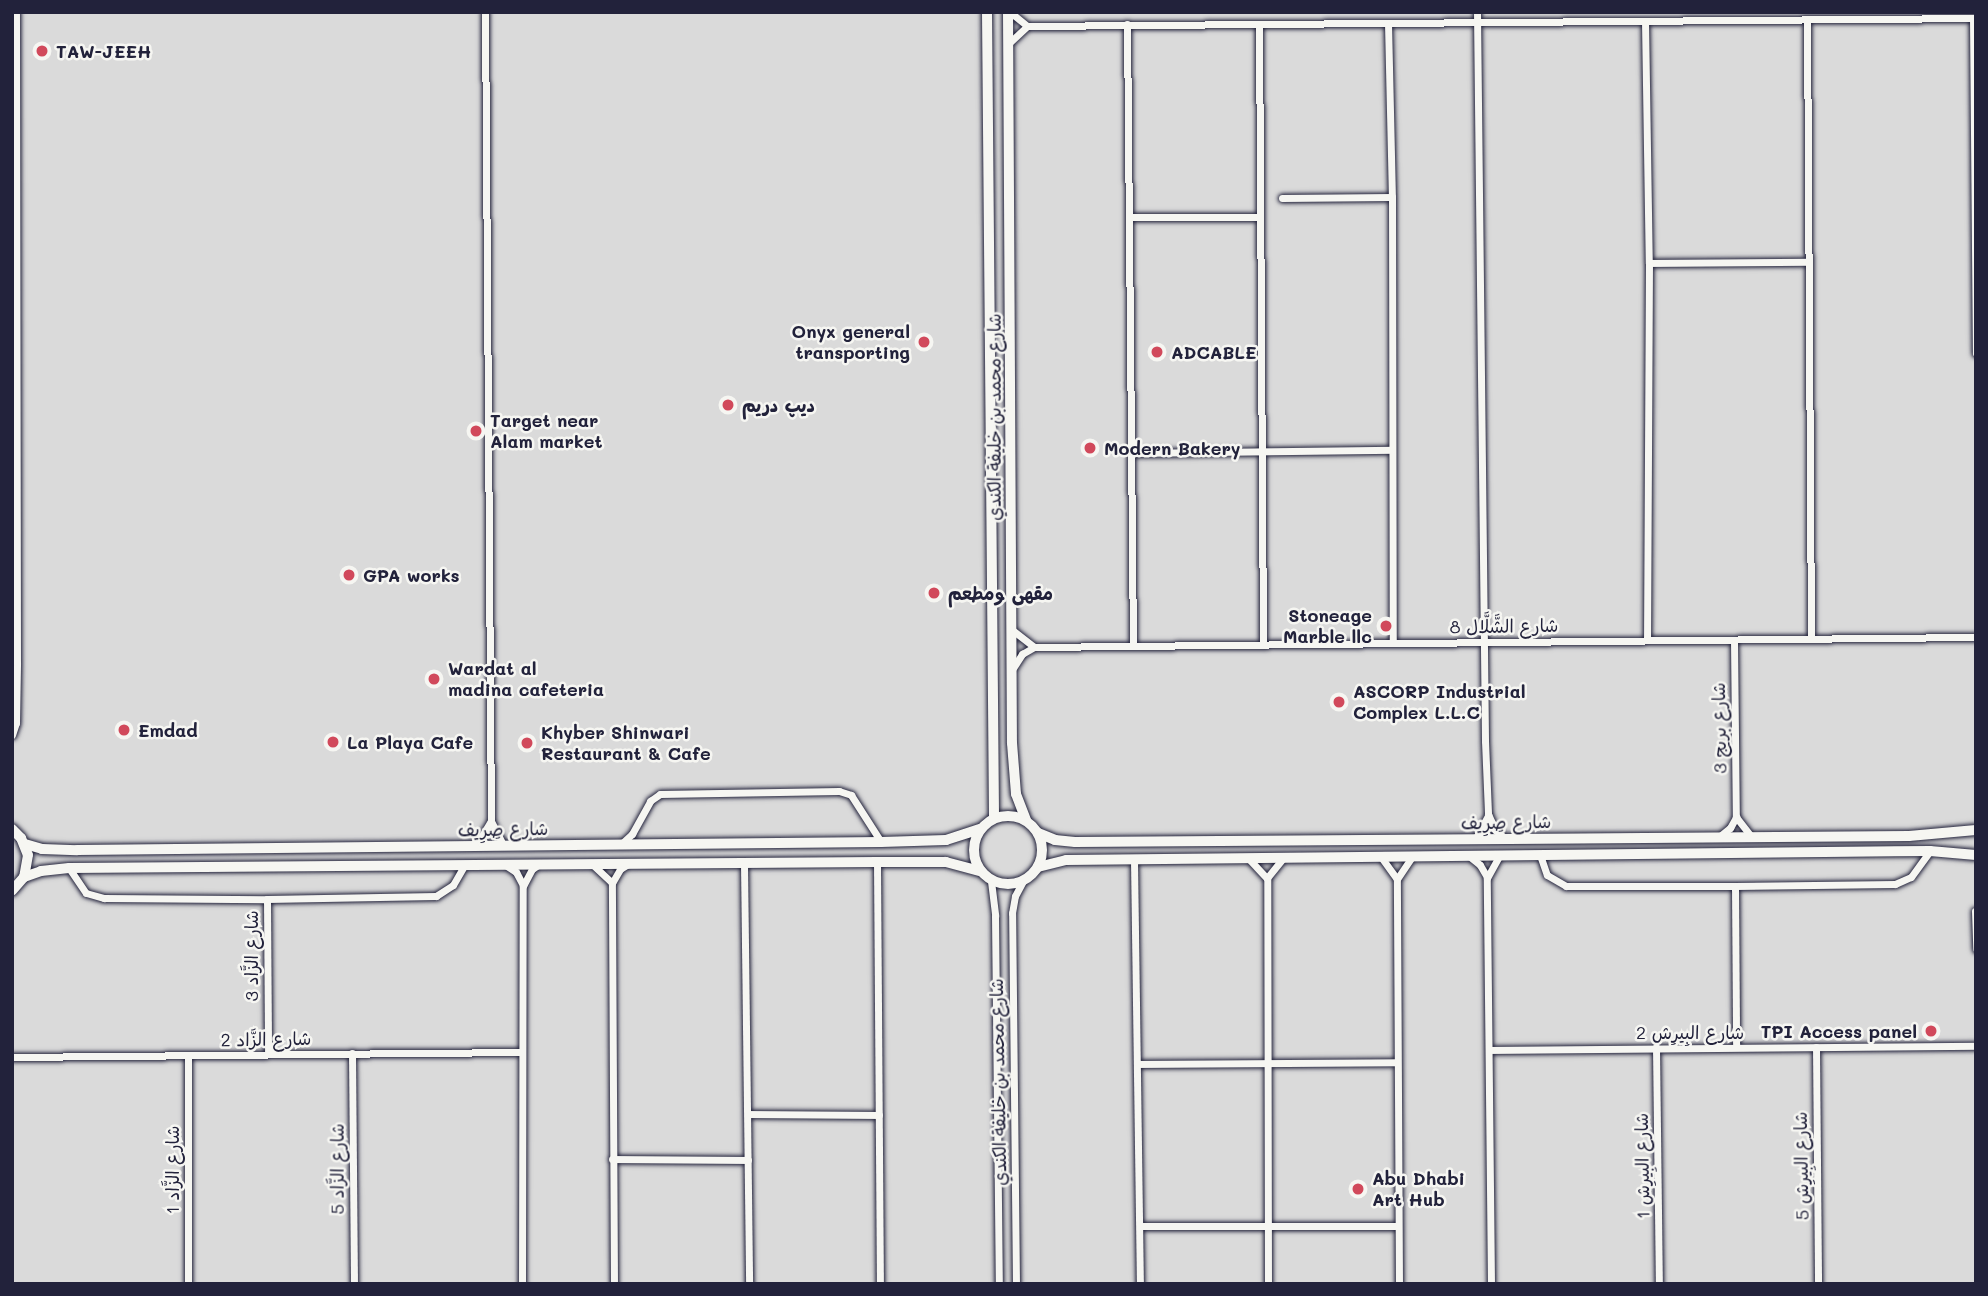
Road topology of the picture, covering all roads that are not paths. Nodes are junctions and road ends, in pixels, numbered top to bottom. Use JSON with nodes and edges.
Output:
{"nodes":[{"id":1,"x":16,"y":12,"type":"edge"},
{"id":2,"x":485,"y":12,"type":"edge"},
{"id":3,"x":987,"y":12,"type":"edge"},
{"id":4,"x":1009,"y":12,"type":"edge"},
{"id":5,"x":1477,"y":12,"type":"edge"},
{"id":6,"x":1974,"y":18,"type":"edge"},
{"id":7,"x":1807,"y":19,"type":"junction"},
{"id":8,"x":1645,"y":21,"type":"junction"},
{"id":9,"x":1388,"y":23,"type":"junction"},
{"id":10,"x":1477,"y":23,"type":"junction"},
{"id":11,"x":1127,"y":24,"type":"junction"},
{"id":12,"x":1259,"y":24,"type":"junction"},
{"id":13,"x":1027,"y":26,"type":"junction"},
{"id":14,"x":1008,"y":44,"type":"junction"},
{"id":15,"x":17,"y":142,"type":"junction"},
{"id":16,"x":12,"y":152,"type":"edge"},
{"id":17,"x":1392,"y":197,"type":"junction"},
{"id":18,"x":1282,"y":198,"type":"dead end"},
{"id":19,"x":1129,"y":217,"type":"junction"},
{"id":20,"x":1260,"y":217,"type":"junction"},
{"id":21,"x":1808,"y":262,"type":"junction"},
{"id":22,"x":1649,"y":263,"type":"junction"},
{"id":23,"x":1976,"y":353,"type":"edge"},
{"id":24,"x":1391,"y":450,"type":"junction"},
{"id":25,"x":1262,"y":452,"type":"junction"},
{"id":26,"x":1132,"y":453,"type":"junction"},
{"id":27,"x":1011,"y":629,"type":"junction"},
{"id":28,"x":1976,"y":637,"type":"edge"},
{"id":29,"x":1811,"y":638,"type":"junction"},
{"id":30,"x":1647,"y":640,"type":"junction"},
{"id":31,"x":1734,"y":640,"type":"junction"},
{"id":32,"x":1484,"y":642,"type":"junction"},
{"id":33,"x":1263,"y":643,"type":"junction"},
{"id":34,"x":1393,"y":643,"type":"junction"},
{"id":35,"x":1133,"y":645,"type":"junction"},
{"id":36,"x":1034,"y":647,"type":"junction"},
{"id":37,"x":1012,"y":670,"type":"junction"},
{"id":38,"x":12,"y":734,"type":"edge"},
{"id":39,"x":1488,"y":814,"type":"junction"},
{"id":40,"x":1736,"y":817,"type":"junction"},
{"id":41,"x":994,"y":818,"type":"junction"},
{"id":42,"x":1026,"y":820,"type":"junction"},
{"id":43,"x":491,"y":821,"type":"junction"},
{"id":44,"x":14,"y":829,"type":"edge"},
{"id":45,"x":980,"y":829,"type":"junction"},
{"id":46,"x":1976,"y":830,"type":"edge"},
{"id":47,"x":1038,"y":833,"type":"junction"},
{"id":48,"x":1720,"y":836,"type":"junction"},
{"id":49,"x":1751,"y":836,"type":"junction"},
{"id":50,"x":1476,"y":838,"type":"junction"},
{"id":51,"x":1505,"y":838,"type":"junction"},
{"id":52,"x":881,"y":842,"type":"junction"},
{"id":53,"x":25,"y":844,"type":"junction"},
{"id":54,"x":621,"y":844,"type":"junction"},
{"id":55,"x":472,"y":845,"type":"junction"},
{"id":56,"x":503,"y":845,"type":"junction"},
{"id":57,"x":1930,"y":851,"type":"junction"},
{"id":58,"x":1540,"y":855,"type":"junction"},
{"id":59,"x":1976,"y":855,"type":"edge"},
{"id":60,"x":1469,"y":856,"type":"junction"},
{"id":61,"x":1499,"y":856,"type":"junction"},
{"id":62,"x":1412,"y":857,"type":"junction"},
{"id":63,"x":1283,"y":858,"type":"junction"},
{"id":64,"x":1381,"y":858,"type":"junction"},
{"id":65,"x":1249,"y":859,"type":"junction"},
{"id":66,"x":1134,"y":860,"type":"junction"},
{"id":67,"x":877,"y":862,"type":"junction"},
{"id":68,"x":744,"y":863,"type":"junction"},
{"id":69,"x":628,"y":864,"type":"junction"},
{"id":70,"x":538,"y":865,"type":"junction"},
{"id":71,"x":593,"y":865,"type":"junction"},
{"id":72,"x":464,"y":866,"type":"junction"},
{"id":73,"x":505,"y":866,"type":"junction"},
{"id":74,"x":1038,"y":867,"type":"junction"},
{"id":75,"x":69,"y":869,"type":"junction"},
{"id":76,"x":980,"y":871,"type":"junction"},
{"id":77,"x":24,"y":877,"type":"junction"},
{"id":78,"x":1267,"y":878,"type":"junction"},
{"id":79,"x":1487,"y":878,"type":"junction"},
{"id":80,"x":1397,"y":879,"type":"junction"},
{"id":81,"x":991,"y":881,"type":"junction"},
{"id":82,"x":1023,"y":881,"type":"junction"},
{"id":83,"x":612,"y":883,"type":"junction"},
{"id":84,"x":523,"y":886,"type":"junction"},
{"id":85,"x":1735,"y":886,"type":"junction"},
{"id":86,"x":12,"y":891,"type":"edge"},
{"id":87,"x":267,"y":899,"type":"junction"},
{"id":88,"x":1975,"y":911,"type":"edge"},
{"id":89,"x":1976,"y":949,"type":"edge"},
{"id":90,"x":1976,"y":1046,"type":"edge"},
{"id":91,"x":1656,"y":1047,"type":"junction"},
{"id":92,"x":1737,"y":1047,"type":"junction"},
{"id":93,"x":1816,"y":1047,"type":"junction"},
{"id":94,"x":1489,"y":1050,"type":"junction"},
{"id":95,"x":521,"y":1052,"type":"junction"},
{"id":96,"x":268,"y":1054,"type":"junction"},
{"id":97,"x":352,"y":1054,"type":"junction"},
{"id":98,"x":188,"y":1055,"type":"junction"},
{"id":99,"x":12,"y":1057,"type":"edge"},
{"id":100,"x":1267,"y":1061,"type":"junction"},
{"id":101,"x":1397,"y":1062,"type":"junction"},
{"id":102,"x":1138,"y":1064,"type":"junction"},
{"id":103,"x":748,"y":1114,"type":"junction"},
{"id":104,"x":879,"y":1115,"type":"junction"},
{"id":105,"x":612,"y":1159,"type":"junction"},
{"id":106,"x":748,"y":1160,"type":"junction"},
{"id":107,"x":1140,"y":1226,"type":"junction"},
{"id":108,"x":1398,"y":1226,"type":"junction"},
{"id":109,"x":1268,"y":1227,"type":"junction"},
{"id":110,"x":188,"y":1284,"type":"edge"},
{"id":111,"x":354,"y":1284,"type":"edge"},
{"id":112,"x":522,"y":1284,"type":"edge"},
{"id":113,"x":614,"y":1284,"type":"edge"},
{"id":114,"x":749,"y":1284,"type":"edge"},
{"id":115,"x":880,"y":1284,"type":"edge"},
{"id":116,"x":999,"y":1284,"type":"edge"},
{"id":117,"x":1016,"y":1284,"type":"edge"},
{"id":118,"x":1140,"y":1284,"type":"edge"},
{"id":119,"x":1268,"y":1284,"type":"edge"},
{"id":120,"x":1399,"y":1284,"type":"edge"},
{"id":121,"x":1491,"y":1284,"type":"edge"},
{"id":122,"x":1659,"y":1284,"type":"edge"},
{"id":123,"x":1818,"y":1284,"type":"edge"}],
"edges":[{"from":1,"to":15,"type":"street"},
{"from":2,"to":43,"type":"street"},
{"from":3,"to":41,"type":"main road","name":"شارع محمد بن خليفة الكندي"},
{"from":4,"to":13,"type":"street"},
{"from":4,"to":14,"type":"main road","name":"شارع محمد بن خليفة الكندي"},
{"from":5,"to":10,"type":"street"},
{"from":6,"to":7,"type":"street"},
{"from":6,"to":23,"type":"street"},
{"from":7,"to":8,"type":"street"},
{"from":7,"to":21,"type":"street"},
{"from":8,"to":10,"type":"street"},
{"from":8,"to":22,"type":"street"},
{"from":9,"to":10,"type":"street"},
{"from":9,"to":12,"type":"street"},
{"from":9,"to":17,"type":"street"},
{"from":10,"to":32,"type":"street"},
{"from":11,"to":12,"type":"street"},
{"from":11,"to":13,"type":"street"},
{"from":11,"to":19,"type":"street"},
{"from":12,"to":20,"type":"street"},
{"from":13,"to":14,"type":"street"},
{"from":14,"to":27,"type":"main road","name":"شارع محمد بن خليفة الكندي"},
{"from":15,"to":16,"type":"street"},
{"from":15,"to":38,"type":"street"},
{"from":17,"to":18,"type":"street"},
{"from":17,"to":24,"type":"street"},
{"from":19,"to":20,"type":"street"},
{"from":19,"to":26,"type":"street"},
{"from":20,"to":25,"type":"street"},
{"from":21,"to":22,"type":"street"},
{"from":21,"to":29,"type":"street"},
{"from":22,"to":30,"type":"street"},
{"from":24,"to":25,"type":"street"},
{"from":24,"to":34,"type":"street"},
{"from":25,"to":26,"type":"street"},
{"from":25,"to":33,"type":"street"},
{"from":26,"to":35,"type":"street"},
{"from":27,"to":36,"type":"street"},
{"from":27,"to":37,"type":"main road","name":"شارع محمد بن خليفة الكندي"},
{"from":28,"to":29,"type":"street","name":"شارع الشَّلَّال 8"},
{"from":29,"to":31,"type":"street","name":"شارع الشَّلَّال 8"},
{"from":30,"to":31,"type":"street","name":"شارع الشَّلَّال 8"},
{"from":30,"to":32,"type":"street","name":"شارع الشَّلَّال 8"},
{"from":31,"to":40,"type":"street","name":"شارع بريج 3"},
{"from":32,"to":34,"type":"street","name":"شارع الشَّلَّال 8"},
{"from":32,"to":39,"type":"street"},
{"from":33,"to":34,"type":"street","name":"شارع الشَّلَّال 8"},
{"from":33,"to":35,"type":"street","name":"شارع الشَّلَّال 8"},
{"from":35,"to":36,"type":"street","name":"شارع الشَّلَّال 8"},
{"from":36,"to":37,"type":"street"},
{"from":37,"to":42,"type":"main road","name":"شارع محمد بن خليفة الكندي"},
{"from":39,"to":50,"type":"street"},
{"from":39,"to":51,"type":"street"},
{"from":40,"to":48,"type":"street"},
{"from":40,"to":49,"type":"street"},
{"from":41,"to":42,"type":"main road"},
{"from":41,"to":45,"type":"main road"},
{"from":42,"to":47,"type":"main road"},
{"from":43,"to":55,"type":"street"},
{"from":43,"to":56,"type":"street"},
{"from":44,"to":53,"type":"main road"},
{"from":45,"to":52,"type":"main road","name":"شارع صِرِيف"},
{"from":45,"to":76,"type":"main road"},
{"from":46,"to":49,"type":"main road","name":"شارع صِرِيف"},
{"from":47,"to":50,"type":"main road","name":"شارع صِرِيف"},
{"from":47,"to":74,"type":"main road"},
{"from":48,"to":49,"type":"main road","name":"شارع صِرِيف"},
{"from":48,"to":51,"type":"main road","name":"شارع صِرِيف"},
{"from":50,"to":51,"type":"main road","name":"شارع صِرِيف"},
{"from":52,"to":54,"type":"main road","name":"شارع صِرِيف"},
{"from":52,"to":54,"type":"street"},
{"from":53,"to":55,"type":"main road","name":"شارع صِرِيف"},
{"from":53,"to":77,"type":"main road"},
{"from":54,"to":56,"type":"main road","name":"شارع صِرِيف"},
{"from":55,"to":56,"type":"main road","name":"شارع صِرِيف"},
{"from":57,"to":58,"type":"main road","name":"شارع صِرِيف"},
{"from":57,"to":59,"type":"main road","name":"شارع صِرِيف"},
{"from":57,"to":85,"type":"street"},
{"from":58,"to":61,"type":"main road","name":"شارع صِرِيف"},
{"from":58,"to":85,"type":"street"},
{"from":60,"to":61,"type":"main road","name":"شارع صِرِيف"},
{"from":60,"to":62,"type":"main road","name":"شارع صِرِيف"},
{"from":60,"to":79,"type":"street"},
{"from":61,"to":79,"type":"street"},
{"from":62,"to":64,"type":"main road","name":"شارع صِرِيف"},
{"from":62,"to":80,"type":"street"},
{"from":63,"to":64,"type":"main road","name":"شارع صِرِيف"},
{"from":63,"to":65,"type":"main road","name":"شارع صِرِيف"},
{"from":63,"to":78,"type":"street"},
{"from":64,"to":80,"type":"street"},
{"from":65,"to":66,"type":"main road","name":"شارع صِرِيف"},
{"from":65,"to":78,"type":"street"},
{"from":66,"to":74,"type":"main road","name":"شارع صِرِيف"},
{"from":66,"to":102,"type":"street"},
{"from":67,"to":68,"type":"main road","name":"شارع صِرِيف"},
{"from":67,"to":76,"type":"main road","name":"شارع صِرِيف"},
{"from":67,"to":104,"type":"street"},
{"from":68,"to":69,"type":"main road","name":"شارع صِرِيف"},
{"from":68,"to":103,"type":"street"},
{"from":69,"to":71,"type":"main road","name":"شارع صِرِيف"},
{"from":69,"to":83,"type":"street"},
{"from":70,"to":71,"type":"main road","name":"شارع صِرِيف"},
{"from":70,"to":73,"type":"main road","name":"شارع صِرِيف"},
{"from":70,"to":84,"type":"street"},
{"from":71,"to":83,"type":"street"},
{"from":72,"to":73,"type":"main road","name":"شارع صِرِيف"},
{"from":72,"to":75,"type":"main road","name":"شارع صِرِيف"},
{"from":72,"to":87,"type":"street"},
{"from":73,"to":84,"type":"street"},
{"from":74,"to":82,"type":"main road"},
{"from":75,"to":77,"type":"main road","name":"شارع صِرِيف"},
{"from":75,"to":87,"type":"street"},
{"from":76,"to":81,"type":"main road"},
{"from":77,"to":86,"type":"main road"},
{"from":78,"to":100,"type":"street"},
{"from":79,"to":94,"type":"street"},
{"from":80,"to":101,"type":"street"},
{"from":81,"to":82,"type":"main road"},
{"from":81,"to":116,"type":"street","name":"شارع محمد بن خليفة الكندي"},
{"from":82,"to":117,"type":"street","name":"شارع محمد بن خليفة الكندي"},
{"from":83,"to":105,"type":"street"},
{"from":84,"to":95,"type":"street"},
{"from":85,"to":92,"type":"street"},
{"from":87,"to":96,"type":"street","name":"شارع الزَّاد 3"},
{"from":88,"to":89,"type":"street"},
{"from":90,"to":93,"type":"street","name":"شارع البِيرِش 2"},
{"from":91,"to":92,"type":"street","name":"شارع البِيرِش 2"},
{"from":91,"to":94,"type":"street","name":"شارع البِيرِش 2"},
{"from":91,"to":122,"type":"street","name":"شارع البِيرِش 1"},
{"from":92,"to":93,"type":"street","name":"شارع البِيرِش 2"},
{"from":93,"to":123,"type":"street","name":"شارع البِيرِش 5"},
{"from":94,"to":121,"type":"street"},
{"from":95,"to":97,"type":"street","name":"شارع الزَّاد 2"},
{"from":95,"to":112,"type":"street"},
{"from":96,"to":97,"type":"street","name":"شارع الزَّاد 2"},
{"from":96,"to":98,"type":"street","name":"شارع الزَّاد 2"},
{"from":97,"to":111,"type":"street","name":"شارع الزَّاد 5"},
{"from":98,"to":99,"type":"street","name":"شارع الزَّاد 2"},
{"from":98,"to":110,"type":"street","name":"شارع الزَّاد 1"},
{"from":100,"to":101,"type":"street"},
{"from":100,"to":102,"type":"street"},
{"from":100,"to":109,"type":"street"},
{"from":101,"to":108,"type":"street"},
{"from":102,"to":107,"type":"street"},
{"from":103,"to":104,"type":"street"},
{"from":103,"to":106,"type":"street"},
{"from":104,"to":115,"type":"street"},
{"from":105,"to":106,"type":"street"},
{"from":105,"to":113,"type":"street"},
{"from":106,"to":114,"type":"street"},
{"from":107,"to":109,"type":"street"},
{"from":107,"to":118,"type":"street"},
{"from":108,"to":109,"type":"street"},
{"from":108,"to":120,"type":"street"},
{"from":109,"to":119,"type":"street"}]}
